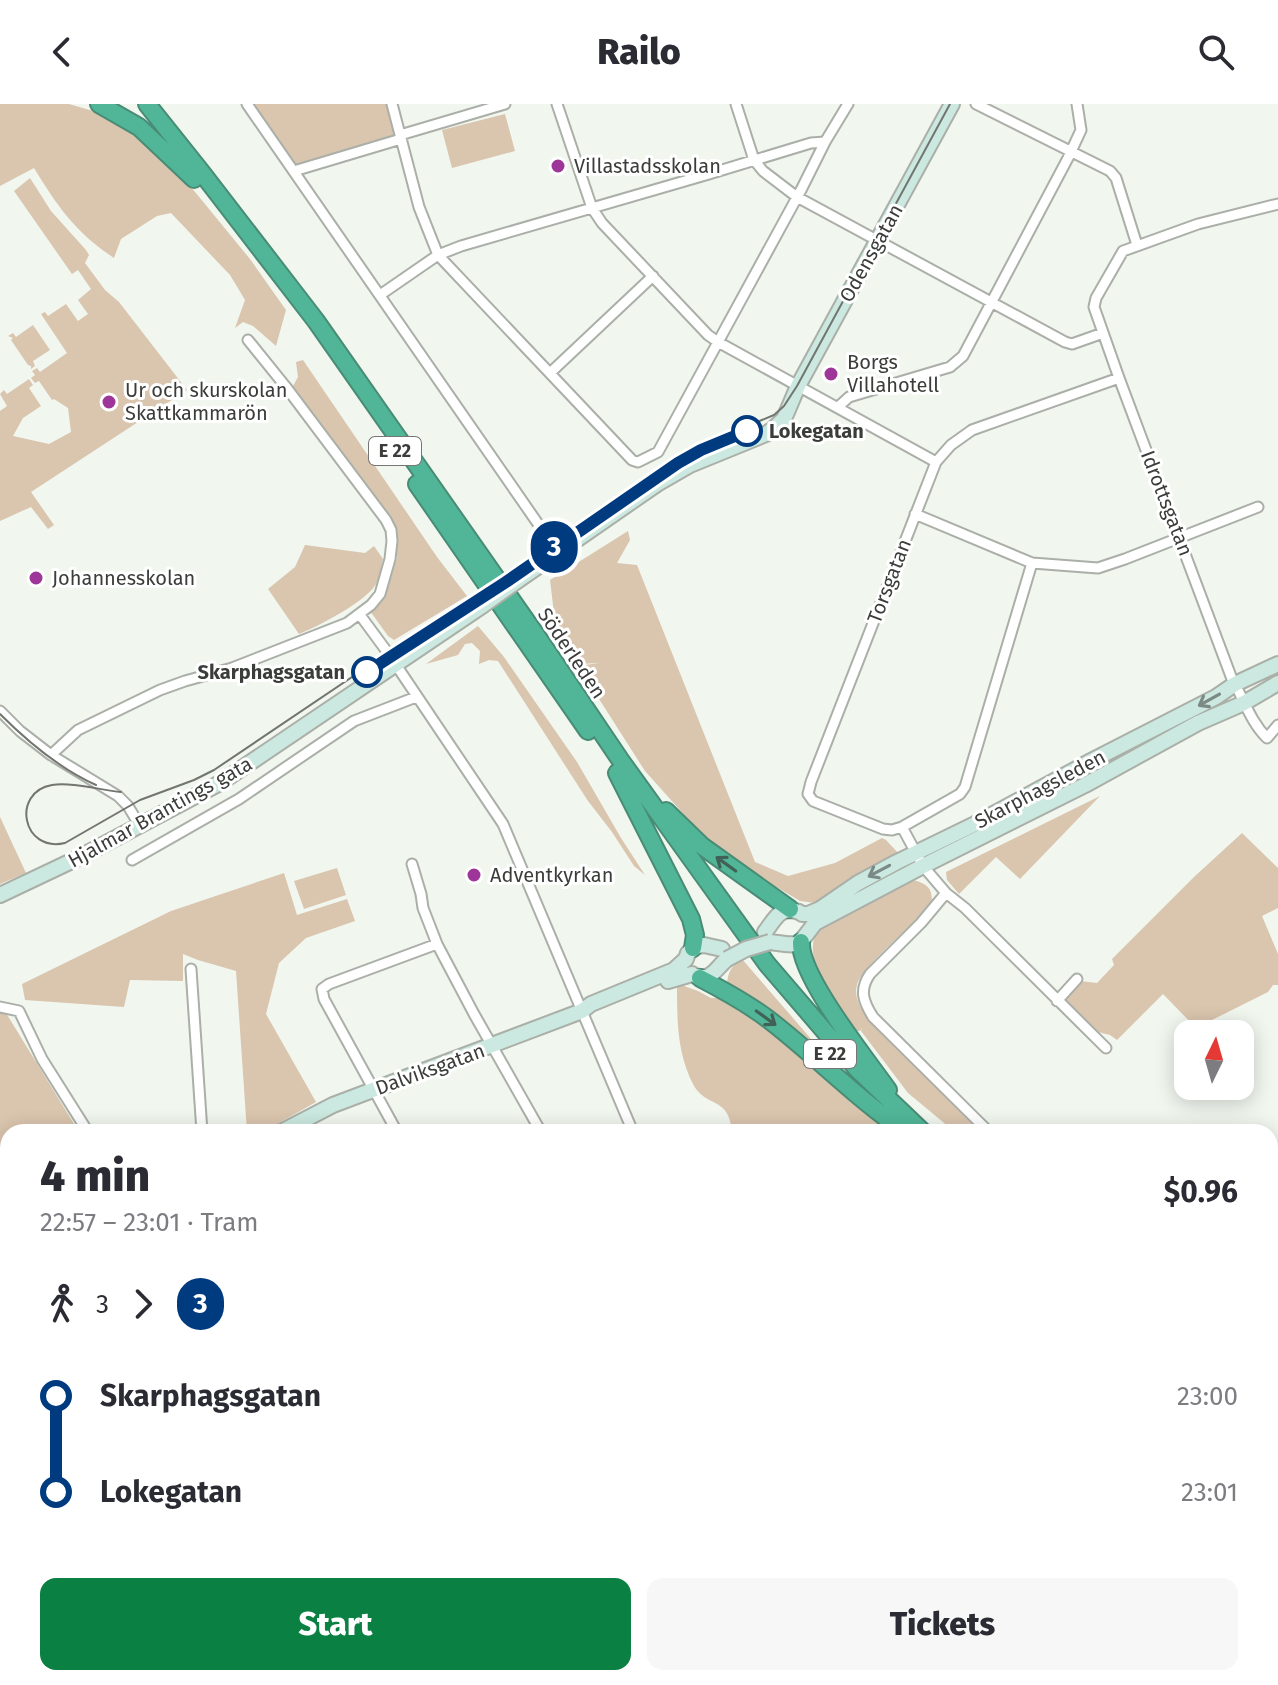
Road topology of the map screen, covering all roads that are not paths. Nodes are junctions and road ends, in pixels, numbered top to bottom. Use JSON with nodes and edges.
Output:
{"nodes":[{"id":1,"x":99,"y":104,"type":"edge"},
{"id":2,"x":134,"y":104,"type":"edge"},
{"id":3,"x":147,"y":104,"type":"edge"},
{"id":4,"x":247,"y":104,"type":"edge"},
{"id":5,"x":392,"y":104,"type":"edge"},
{"id":6,"x":505,"y":104,"type":"edge"},
{"id":7,"x":557,"y":104,"type":"edge"},
{"id":8,"x":736,"y":104,"type":"edge"},
{"id":9,"x":848,"y":104,"type":"edge"},
{"id":10,"x":952,"y":104,"type":"edge"},
{"id":11,"x":976,"y":104,"type":"edge"},
{"id":12,"x":1077,"y":104,"type":"edge"},
{"id":13,"x":400,"y":137,"type":"junction"},
{"id":14,"x":825,"y":142,"type":"junction"},
{"id":15,"x":1071,"y":152,"type":"junction"},
{"id":16,"x":754,"y":160,"type":"junction"},
{"id":17,"x":294,"y":171,"type":"junction"},
{"id":18,"x":194,"y":179,"type":"junction"},
{"id":19,"x":797,"y":197,"type":"junction"},
{"id":20,"x":1278,"y":204,"type":"edge"},
{"id":21,"x":592,"y":208,"type":"junction"},
{"id":22,"x":878,"y":241,"type":"junction"},
{"id":23,"x":1137,"y":245,"type":"junction"},
{"id":24,"x":438,"y":255,"type":"junction"},
{"id":25,"x":653,"y":276,"type":"junction"},
{"id":26,"x":380,"y":295,"type":"junction"},
{"id":27,"x":992,"y":302,"type":"junction"},
{"id":28,"x":1103,"y":333,"type":"junction"},
{"id":29,"x":248,"y":340,"type":"dead end"},
{"id":30,"x":718,"y":342,"type":"junction"},
{"id":31,"x":550,"y":373,"type":"junction"},
{"id":32,"x":1119,"y":378,"type":"junction"},
{"id":33,"x":798,"y":386,"type":"junction"},
{"id":34,"x":838,"y":407,"type":"junction"},
{"id":35,"x":936,"y":462,"type":"junction"},
{"id":36,"x":1258,"y":507,"type":"dead end"},
{"id":37,"x":915,"y":514,"type":"junction"},
{"id":38,"x":543,"y":531,"type":"dead end"},
{"id":39,"x":1180,"y":537,"type":"junction"},
{"id":40,"x":553,"y":556,"type":"joint"},
{"id":41,"x":1032,"y":563,"type":"junction"},
{"id":42,"x":360,"y":615,"type":"junction"},
{"id":43,"x":1278,"y":664,"type":"edge"},
{"id":44,"x":395,"y":665,"type":"junction"},
{"id":45,"x":1278,"y":683,"type":"edge"},
{"id":46,"x":1235,"y":684,"type":"junction"},
{"id":47,"x":416,"y":697,"type":"junction"},
{"id":48,"x":1244,"y":703,"type":"junction"},
{"id":49,"x":0,"y":711,"type":"edge"},
{"id":50,"x":1278,"y":725,"type":"edge"},
{"id":51,"x":51,"y":755,"type":"junction"},
{"id":52,"x":619,"y":767,"type":"junction"},
{"id":53,"x":140,"y":826,"type":"junction"},
{"id":54,"x":902,"y":827,"type":"junction"},
{"id":55,"x":919,"y":859,"type":"junction"},
{"id":56,"x":132,"y":860,"type":"dead end"},
{"id":57,"x":412,"y":864,"type":"dead end"},
{"id":58,"x":946,"y":893,"type":"junction"},
{"id":59,"x":0,"y":895,"type":"edge"},
{"id":60,"x":796,"y":911,"type":"junction"},
{"id":61,"x":772,"y":935,"type":"junction"},
{"id":62,"x":804,"y":937,"type":"junction"},
{"id":63,"x":437,"y":944,"type":"junction"},
{"id":64,"x":690,"y":954,"type":"junction"},
{"id":65,"x":720,"y":955,"type":"junction"},
{"id":66,"x":191,"y":969,"type":"dead end"},
{"id":67,"x":696,"y":976,"type":"junction"},
{"id":68,"x":1077,"y":979,"type":"dead end"},
{"id":69,"x":1057,"y":1001,"type":"junction"},
{"id":70,"x":0,"y":1007,"type":"edge"},
{"id":71,"x":582,"y":1011,"type":"junction"},
{"id":72,"x":492,"y":1046,"type":"junction"},
{"id":73,"x":1106,"y":1048,"type":"dead end"},
{"id":74,"x":374,"y":1090,"type":"junction"},
{"id":75,"x":83,"y":1124,"type":"edge"},
{"id":76,"x":201,"y":1124,"type":"edge"},
{"id":77,"x":309,"y":1124,"type":"edge"},
{"id":78,"x":393,"y":1124,"type":"edge"},
{"id":79,"x":536,"y":1124,"type":"edge"},
{"id":80,"x":630,"y":1124,"type":"edge"},
{"id":81,"x":899,"y":1124,"type":"edge"},
{"id":82,"x":905,"y":1124,"type":"edge"},
{"id":83,"x":908,"y":1124,"type":"edge"},
{"id":84,"x":981,"y":1124,"type":"edge"}],
"edges":[{"from":1,"to":18,"type":"highway","number":"E 22"},
{"from":2,"to":18,"type":"highway","name":"Söderleden"},
{"from":3,"to":52,"type":"highway","name":"Söderleden","number":"E 22"},
{"from":4,"to":17,"type":"street"},
{"from":5,"to":13,"type":"street"},
{"from":6,"to":13,"type":"street"},
{"from":7,"to":21,"type":"street"},
{"from":8,"to":16,"type":"street"},
{"from":9,"to":14,"type":"street"},
{"from":10,"to":22,"type":"street","name":"Odensgatan"},
{"from":11,"to":15,"type":"street"},
{"from":12,"to":15,"type":"street"},
{"from":13,"to":17,"type":"street"},
{"from":13,"to":24,"type":"street"},
{"from":14,"to":16,"type":"street"},
{"from":14,"to":19,"type":"street"},
{"from":15,"to":23,"type":"street"},
{"from":15,"to":27,"type":"street"},
{"from":16,"to":19,"type":"street"},
{"from":16,"to":21,"type":"street"},
{"from":17,"to":26,"type":"street"},
{"from":18,"to":52,"type":"highway","name":"Söderleden","number":"E 22"},
{"from":19,"to":22,"type":"street"},
{"from":19,"to":30,"type":"street"},
{"from":20,"to":23,"type":"street"},
{"from":21,"to":24,"type":"street"},
{"from":21,"to":25,"type":"street"},
{"from":22,"to":27,"type":"street"},
{"from":22,"to":33,"type":"street","name":"Odensgatan"},
{"from":23,"to":28,"type":"street","name":"Idrottsgatan"},
{"from":24,"to":26,"type":"street"},
{"from":24,"to":31,"type":"street"},
{"from":25,"to":30,"type":"street"},
{"from":25,"to":31,"type":"street"},
{"from":26,"to":38,"type":"street"},
{"from":27,"to":28,"type":"street"},
{"from":27,"to":34,"type":"street"},
{"from":28,"to":32,"type":"street","name":"Idrottsgatan"},
{"from":29,"to":42,"type":"street"},
{"from":30,"to":31,"type":"street"},
{"from":30,"to":33,"type":"street"},
{"from":32,"to":35,"type":"street","name":"Torsgatan"},
{"from":32,"to":39,"type":"street","name":"Idrottsgatan"},
{"from":33,"to":34,"type":"street"},
{"from":33,"to":40,"type":"street","name":"Odensgatan"},
{"from":34,"to":35,"type":"street"},
{"from":35,"to":37,"type":"street","name":"Torsgatan"},
{"from":36,"to":39,"type":"street"},
{"from":37,"to":41,"type":"street"},
{"from":37,"to":54,"type":"street","name":"Torsgatan"},
{"from":39,"to":41,"type":"street"},
{"from":39,"to":46,"type":"street","name":"Idrottsgatan"},
{"from":40,"to":44,"type":"street","name":"Hjalmar Brantings gata","bridge":true},
{"from":41,"to":54,"type":"street"},
{"from":42,"to":44,"type":"street"},
{"from":42,"to":51,"type":"street"},
{"from":43,"to":46,"type":"street","name":"Skarphagsleden"},
{"from":44,"to":47,"type":"street"},
{"from":44,"to":53,"type":"street","name":"Hjalmar Brantings gata"},
{"from":45,"to":48,"type":"street","name":"Skarphagsleden"},
{"from":46,"to":48,"type":"street","name":"Idrottsgatan"},
{"from":46,"to":55,"type":"street","name":"Skarphagsleden","one_way":true},
{"from":47,"to":56,"type":"street"},
{"from":47,"to":71,"type":"street"},
{"from":48,"to":50,"type":"street","name":"Idrottsgatan"},
{"from":48,"to":55,"type":"street","name":"Skarphagsleden"},
{"from":49,"to":51,"type":"street"},
{"from":51,"to":53,"type":"street"},
{"from":60,"to":52,"type":"highway","one_way":true},
{"from":52,"to":64,"type":"highway"},
{"from":52,"to":82,"type":"highway","name":"Söderleden","number":"E 22"},
{"from":53,"to":59,"type":"street","name":"Hjalmar Brantings gata"},
{"from":54,"to":55,"type":"street"},
{"from":55,"to":58,"type":"street"},
{"from":55,"to":60,"type":"street","name":"Skarphagsleden","one_way":true},
{"from":55,"to":62,"type":"street","name":"Skarphagsleden"},
{"from":57,"to":63,"type":"street"},
{"from":58,"to":69,"type":"street"},
{"from":58,"to":84,"type":"street"},
{"from":60,"to":61,"type":"street"},
{"from":60,"to":62,"type":"street"},
{"from":61,"to":62,"type":"street"},
{"from":61,"to":65,"type":"street"},
{"from":62,"to":83,"type":"highway"},
{"from":63,"to":72,"type":"street"},
{"from":63,"to":74,"type":"street"},
{"from":64,"to":65,"type":"street"},
{"from":64,"to":67,"type":"street"},
{"from":64,"to":71,"type":"street","name":"Dalviksgatan"},
{"from":65,"to":67,"type":"street"},
{"from":66,"to":76,"type":"street"},
{"from":67,"to":71,"type":"street","name":"Dalviksgatan"},
{"from":67,"to":81,"type":"highway","one_way":true},
{"from":68,"to":69,"type":"street"},
{"from":69,"to":73,"type":"street"},
{"from":70,"to":75,"type":"street"},
{"from":71,"to":72,"type":"street","name":"Dalviksgatan"},
{"from":71,"to":80,"type":"street"},
{"from":72,"to":74,"type":"street","name":"Dalviksgatan"},
{"from":72,"to":79,"type":"street"},
{"from":74,"to":77,"type":"street","name":"Dalviksgatan"},
{"from":74,"to":78,"type":"street"}]}
